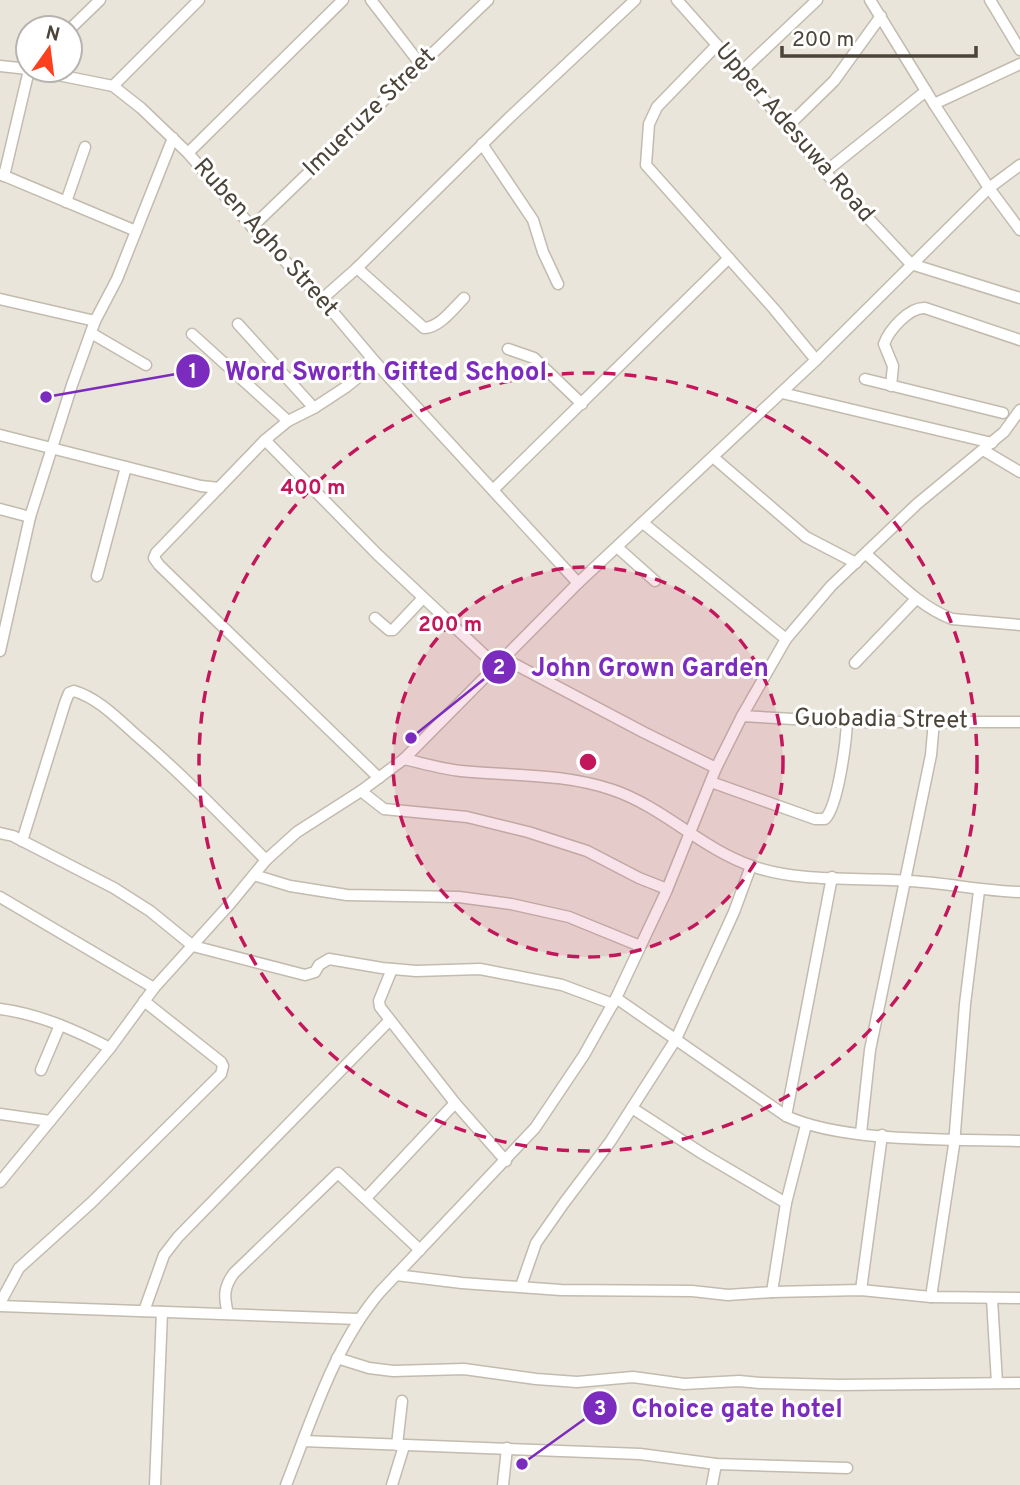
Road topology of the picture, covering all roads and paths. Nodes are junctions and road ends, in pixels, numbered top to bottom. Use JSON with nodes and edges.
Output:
{"nodes":[{"id":1,"x":100,"y":0,"type":"edge"},
{"id":2,"x":199,"y":0,"type":"edge"},
{"id":3,"x":343,"y":0,"type":"edge"},
{"id":4,"x":371,"y":0,"type":"edge"},
{"id":5,"x":488,"y":0,"type":"edge"},
{"id":6,"x":635,"y":0,"type":"edge"},
{"id":7,"x":677,"y":0,"type":"edge"},
{"id":8,"x":817,"y":0,"type":"edge"},
{"id":9,"x":870,"y":0,"type":"edge"},
{"id":10,"x":990,"y":0,"type":"edge"},
{"id":11,"x":331,"y":4,"type":"edge"},
{"id":12,"x":84,"y":15,"type":"edge"},
{"id":13,"x":881,"y":16,"type":"junction"},
{"id":14,"x":717,"y":46,"type":"junction"},
{"id":15,"x":1020,"y":50,"type":"edge"},
{"id":16,"x":1020,"y":64,"type":"edge"},
{"id":17,"x":421,"y":65,"type":"junction"},
{"id":18,"x":741,"y":72,"type":"junction"},
{"id":19,"x":84,"y":80,"type":"edge"},
{"id":20,"x":26,"y":84,"type":"edge"},
{"id":21,"x":113,"y":86,"type":"junction"},
{"id":22,"x":926,"y":91,"type":"junction"},
{"id":23,"x":934,"y":104,"type":"junction"},
{"id":24,"x":787,"y":127,"type":"junction"},
{"id":25,"x":173,"y":138,"type":"junction"},
{"id":26,"x":482,"y":144,"type":"junction"},
{"id":27,"x":85,"y":147,"type":"dead end"},
{"id":28,"x":188,"y":153,"type":"junction"},
{"id":29,"x":1020,"y":165,"type":"edge"},
{"id":30,"x":825,"y":172,"type":"junction"},
{"id":31,"x":2,"y":175,"type":"edge"},
{"id":32,"x":989,"y":188,"type":"junction"},
{"id":33,"x":66,"y":202,"type":"junction"},
{"id":34,"x":252,"y":227,"type":"junction"},
{"id":35,"x":1020,"y":230,"type":"edge"},
{"id":36,"x":136,"y":231,"type":"junction"},
{"id":37,"x":729,"y":258,"type":"junction"},
{"id":38,"x":911,"y":264,"type":"junction"},
{"id":39,"x":357,"y":268,"type":"junction"},
{"id":40,"x":558,"y":284,"type":"dead end"},
{"id":41,"x":464,"y":298,"type":"dead end"},
{"id":42,"x":1020,"y":298,"type":"edge"},
{"id":43,"x":0,"y":299,"type":"edge"},
{"id":44,"x":322,"y":299,"type":"junction"},
{"id":45,"x":95,"y":321,"type":"junction"},
{"id":46,"x":238,"y":324,"type":"dead end"},
{"id":47,"x":91,"y":333,"type":"junction"},
{"id":48,"x":192,"y":334,"type":"dead end"},
{"id":49,"x":1020,"y":340,"type":"edge"},
{"id":50,"x":508,"y":349,"type":"dead end"},
{"id":51,"x":816,"y":360,"type":"junction"},
{"id":52,"x":376,"y":363,"type":"junction"},
{"id":53,"x":145,"y":365,"type":"dead end"},
{"id":54,"x":865,"y":379,"type":"dead end"},
{"id":55,"x":891,"y":386,"type":"junction"},
{"id":56,"x":782,"y":393,"type":"junction"},
{"id":57,"x":582,"y":404,"type":"junction"},
{"id":58,"x":314,"y":408,"type":"junction"},
{"id":59,"x":1020,"y":410,"type":"edge"},
{"id":60,"x":1003,"y":413,"type":"dead end"},
{"id":61,"x":288,"y":421,"type":"junction"},
{"id":62,"x":0,"y":435,"type":"edge"},
{"id":63,"x":265,"y":440,"type":"junction"},
{"id":64,"x":992,"y":443,"type":"junction"},
{"id":65,"x":53,"y":449,"type":"junction"},
{"id":66,"x":983,"y":450,"type":"junction"},
{"id":67,"x":713,"y":457,"type":"junction"},
{"id":68,"x":126,"y":467,"type":"junction"},
{"id":69,"x":1020,"y":472,"type":"edge"},
{"id":70,"x":219,"y":488,"type":"junction"},
{"id":71,"x":493,"y":490,"type":"junction"},
{"id":72,"x":0,"y":509,"type":"edge"},
{"id":73,"x":30,"y":517,"type":"junction"},
{"id":74,"x":643,"y":523,"type":"junction"},
{"id":75,"x":617,"y":547,"type":"junction"},
{"id":76,"x":866,"y":554,"type":"junction"},
{"id":77,"x":856,"y":563,"type":"junction"},
{"id":78,"x":96,"y":576,"type":"dead end"},
{"id":79,"x":656,"y":580,"type":"dead end"},
{"id":80,"x":578,"y":583,"type":"junction"},
{"id":81,"x":423,"y":598,"type":"junction"},
{"id":82,"x":916,"y":598,"type":"junction"},
{"id":83,"x":375,"y":618,"type":"dead end"},
{"id":84,"x":1020,"y":625,"type":"edge"},
{"id":85,"x":786,"y":639,"type":"junction"},
{"id":86,"x":0,"y":651,"type":"edge"},
{"id":87,"x":503,"y":657,"type":"junction"},
{"id":88,"x":855,"y":663,"type":"dead end"},
{"id":89,"x":495,"y":666,"type":"junction"},
{"id":90,"x":742,"y":716,"type":"junction"},
{"id":91,"x":934,"y":721,"type":"junction"},
{"id":92,"x":847,"y":722,"type":"junction"},
{"id":93,"x":1020,"y":722,"type":"edge"},
{"id":94,"x":404,"y":759,"type":"junction"},
{"id":95,"x":716,"y":768,"type":"junction"},
{"id":96,"x":379,"y":778,"type":"junction"},
{"id":97,"x":710,"y":782,"type":"junction"},
{"id":98,"x":361,"y":791,"type":"junction"},
{"id":99,"x":690,"y":831,"type":"junction"},
{"id":100,"x":0,"y":834,"type":"edge"},
{"id":101,"x":22,"y":841,"type":"junction"},
{"id":102,"x":266,"y":860,"type":"junction"},
{"id":103,"x":751,"y":866,"type":"junction"},
{"id":104,"x":254,"y":876,"type":"junction"},
{"id":105,"x":832,"y":877,"type":"junction"},
{"id":106,"x":905,"y":880,"type":"junction"},
{"id":107,"x":667,"y":889,"type":"junction"},
{"id":108,"x":979,"y":891,"type":"junction"},
{"id":109,"x":1020,"y":892,"type":"edge"},
{"id":110,"x":0,"y":897,"type":"edge"},
{"id":111,"x":192,"y":946,"type":"junction"},
{"id":112,"x":640,"y":946,"type":"junction"},
{"id":113,"x":392,"y":969,"type":"junction"},
{"id":114,"x":155,"y":988,"type":"junction"},
{"id":115,"x":144,"y":1001,"type":"junction"},
{"id":116,"x":615,"y":1001,"type":"junction"},
{"id":117,"x":0,"y":1009,"type":"edge"},
{"id":118,"x":389,"y":1021,"type":"junction"},
{"id":119,"x":60,"y":1025,"type":"junction"},
{"id":120,"x":676,"y":1039,"type":"junction"},
{"id":121,"x":110,"y":1048,"type":"junction"},
{"id":122,"x":41,"y":1070,"type":"dead end"},
{"id":123,"x":456,"y":1103,"type":"junction"},
{"id":124,"x":632,"y":1108,"type":"junction"},
{"id":125,"x":0,"y":1114,"type":"edge"},
{"id":126,"x":786,"y":1116,"type":"junction"},
{"id":127,"x":50,"y":1121,"type":"junction"},
{"id":128,"x":806,"y":1125,"type":"junction"},
{"id":129,"x":861,"y":1133,"type":"junction"},
{"id":130,"x":882,"y":1135,"type":"junction"},
{"id":131,"x":955,"y":1138,"type":"junction"},
{"id":132,"x":1020,"y":1141,"type":"edge"},
{"id":133,"x":506,"y":1161,"type":"junction"},
{"id":134,"x":0,"y":1182,"type":"edge"},
{"id":135,"x":366,"y":1198,"type":"junction"},
{"id":136,"x":786,"y":1203,"type":"junction"},
{"id":137,"x":420,"y":1250,"type":"junction"},
{"id":138,"x":396,"y":1275,"type":"junction"},
{"id":139,"x":521,"y":1286,"type":"junction"},
{"id":140,"x":861,"y":1290,"type":"junction"},
{"id":141,"x":772,"y":1292,"type":"junction"},
{"id":142,"x":931,"y":1297,"type":"junction"},
{"id":143,"x":1020,"y":1298,"type":"edge"},
{"id":144,"x":992,"y":1299,"type":"junction"},
{"id":145,"x":0,"y":1304,"type":"edge"},
{"id":146,"x":144,"y":1311,"type":"junction"},
{"id":147,"x":162,"y":1312,"type":"junction"},
{"id":148,"x":228,"y":1314,"type":"junction"},
{"id":149,"x":358,"y":1319,"type":"junction"},
{"id":150,"x":337,"y":1358,"type":"junction"},
{"id":151,"x":997,"y":1383,"type":"junction"},
{"id":152,"x":1020,"y":1383,"type":"edge"},
{"id":153,"x":402,"y":1401,"type":"dead end"},
{"id":154,"x":303,"y":1441,"type":"junction"},
{"id":155,"x":400,"y":1446,"type":"junction"},
{"id":156,"x":507,"y":1448,"type":"junction"},
{"id":157,"x":716,"y":1464,"type":"junction"},
{"id":158,"x":847,"y":1468,"type":"dead end"},
{"id":159,"x":155,"y":1485,"type":"edge"},
{"id":160,"x":286,"y":1485,"type":"edge"},
{"id":161,"x":392,"y":1485,"type":"edge"},
{"id":162,"x":503,"y":1485,"type":"edge"},
{"id":163,"x":712,"y":1485,"type":"edge"}],
"edges":[{"from":1,"to":12,"type":"street"},
{"from":2,"to":21,"type":"street"},
{"from":3,"to":11,"type":"street"},
{"from":4,"to":17,"type":"street"},
{"from":5,"to":17,"type":"street","name":"Imueruze Street"},
{"from":6,"to":26,"type":"street"},
{"from":7,"to":14,"type":"street","name":"Upper Adesuwa Road"},
{"from":8,"to":18,"type":"street"},
{"from":9,"to":13,"type":"street"},
{"from":10,"to":15,"type":"street"},
{"from":11,"to":28,"type":"street"},
{"from":13,"to":22,"type":"street"},
{"from":13,"to":24,"type":"street"},
{"from":14,"to":18,"type":"street","name":"Upper Adesuwa Road"},
{"from":14,"to":37,"type":"street"},
{"from":16,"to":23,"type":"street"},
{"from":17,"to":34,"type":"street","name":"Imueruze Street"},
{"from":18,"to":24,"type":"street","name":"Upper Adesuwa Road"},
{"from":19,"to":21,"type":"street","name":"Ruben Agho Street"},
{"from":20,"to":31,"type":"street"},
{"from":21,"to":25,"type":"street","name":"Ruben Agho Street"},
{"from":22,"to":23,"type":"street"},
{"from":22,"to":30,"type":"street"},
{"from":23,"to":32,"type":"street"},
{"from":24,"to":30,"type":"street","name":"Upper Adesuwa Road"},
{"from":25,"to":28,"type":"street","name":"Ruben Agho Street"},
{"from":25,"to":36,"type":"street"},
{"from":26,"to":39,"type":"street"},
{"from":26,"to":40,"type":"street"},
{"from":27,"to":33,"type":"street"},
{"from":28,"to":34,"type":"street","name":"Ruben Agho Street"},
{"from":29,"to":32,"type":"street"},
{"from":30,"to":38,"type":"street","name":"Upper Adesuwa Road"},
{"from":31,"to":33,"type":"street"},
{"from":32,"to":35,"type":"street"},
{"from":32,"to":38,"type":"street"},
{"from":33,"to":36,"type":"street"},
{"from":34,"to":44,"type":"street","name":"Ruben Agho Street"},
{"from":36,"to":45,"type":"street"},
{"from":37,"to":51,"type":"street"},
{"from":37,"to":57,"type":"street"},
{"from":38,"to":42,"type":"street"},
{"from":38,"to":51,"type":"street"},
{"from":39,"to":41,"type":"street"},
{"from":39,"to":44,"type":"street"},
{"from":43,"to":45,"type":"street"},
{"from":44,"to":52,"type":"street","name":"Ruben Agho Street"},
{"from":45,"to":47,"type":"street"},
{"from":46,"to":58,"type":"street"},
{"from":47,"to":53,"type":"street"},
{"from":47,"to":65,"type":"street"},
{"from":48,"to":61,"type":"street"},
{"from":49,"to":55,"type":"street"},
{"from":50,"to":57,"type":"street"},
{"from":51,"to":56,"type":"street"},
{"from":52,"to":58,"type":"street"},
{"from":52,"to":71,"type":"street","name":"Ruben Agho Street"},
{"from":54,"to":55,"type":"street"},
{"from":55,"to":60,"type":"street"},
{"from":56,"to":64,"type":"street"},
{"from":56,"to":67,"type":"street"},
{"from":57,"to":71,"type":"street"},
{"from":58,"to":61,"type":"street"},
{"from":59,"to":64,"type":"street"},
{"from":61,"to":63,"type":"street"},
{"from":62,"to":65,"type":"street"},
{"from":63,"to":70,"type":"street"},
{"from":63,"to":81,"type":"street"},
{"from":64,"to":66,"type":"street"},
{"from":65,"to":68,"type":"street"},
{"from":65,"to":73,"type":"street"},
{"from":66,"to":69,"type":"street"},
{"from":66,"to":76,"type":"street"},
{"from":67,"to":74,"type":"street"},
{"from":67,"to":77,"type":"street"},
{"from":68,"to":70,"type":"street"},
{"from":68,"to":78,"type":"street"},
{"from":70,"to":96,"type":"street"},
{"from":71,"to":80,"type":"street","name":"Ruben Agho Street"},
{"from":72,"to":73,"type":"street"},
{"from":73,"to":86,"type":"street"},
{"from":74,"to":75,"type":"street"},
{"from":74,"to":85,"type":"street"},
{"from":75,"to":79,"type":"street"},
{"from":75,"to":80,"type":"street"},
{"from":76,"to":77,"type":"street"},
{"from":76,"to":82,"type":"street"},
{"from":77,"to":85,"type":"street"},
{"from":80,"to":87,"type":"street"},
{"from":81,"to":83,"type":"street"},
{"from":81,"to":89,"type":"street"},
{"from":82,"to":84,"type":"street"},
{"from":82,"to":88,"type":"street"},
{"from":85,"to":90,"type":"street"},
{"from":87,"to":89,"type":"street"},
{"from":87,"to":95,"type":"street"},
{"from":89,"to":94,"type":"street"},
{"from":90,"to":92,"type":"street","name":"Guobadia Street"},
{"from":90,"to":95,"type":"street"},
{"from":91,"to":92,"type":"street","name":"Guobadia Street"},
{"from":91,"to":93,"type":"street","name":"Guobadia Street"},
{"from":91,"to":106,"type":"street"},
{"from":92,"to":97,"type":"street"},
{"from":94,"to":96,"type":"street"},
{"from":94,"to":99,"type":"street"},
{"from":95,"to":97,"type":"street"},
{"from":96,"to":98,"type":"street"},
{"from":97,"to":99,"type":"street"},
{"from":98,"to":102,"type":"street"},
{"from":98,"to":107,"type":"street"},
{"from":99,"to":103,"type":"street"},
{"from":99,"to":107,"type":"street"},
{"from":100,"to":101,"type":"street"},
{"from":101,"to":102,"type":"street"},
{"from":101,"to":111,"type":"street"},
{"from":102,"to":104,"type":"street"},
{"from":103,"to":105,"type":"street"},
{"from":103,"to":120,"type":"street"},
{"from":104,"to":111,"type":"street"},
{"from":104,"to":112,"type":"street"},
{"from":105,"to":106,"type":"street"},
{"from":105,"to":126,"type":"street"},
{"from":106,"to":108,"type":"street"},
{"from":106,"to":129,"type":"street"},
{"from":107,"to":112,"type":"street"},
{"from":108,"to":109,"type":"street"},
{"from":108,"to":131,"type":"street"},
{"from":110,"to":114,"type":"street"},
{"from":111,"to":113,"type":"street"},
{"from":111,"to":114,"type":"street"},
{"from":112,"to":116,"type":"street"},
{"from":113,"to":116,"type":"street"},
{"from":113,"to":118,"type":"street"},
{"from":114,"to":115,"type":"street"},
{"from":115,"to":121,"type":"street"},
{"from":115,"to":145,"type":"street"},
{"from":116,"to":120,"type":"street"},
{"from":116,"to":133,"type":"street"},
{"from":117,"to":119,"type":"street"},
{"from":118,"to":123,"type":"street"},
{"from":118,"to":146,"type":"street"},
{"from":119,"to":121,"type":"street"},
{"from":119,"to":122,"type":"street"},
{"from":120,"to":124,"type":"street"},
{"from":120,"to":126,"type":"street"},
{"from":121,"to":127,"type":"street"},
{"from":123,"to":133,"type":"street"},
{"from":123,"to":135,"type":"street"},
{"from":124,"to":136,"type":"street"},
{"from":124,"to":139,"type":"street"},
{"from":125,"to":127,"type":"street"},
{"from":126,"to":128,"type":"street"},
{"from":127,"to":134,"type":"street"},
{"from":128,"to":129,"type":"street"},
{"from":128,"to":136,"type":"street"},
{"from":129,"to":130,"type":"street"},
{"from":130,"to":131,"type":"street"},
{"from":130,"to":140,"type":"street"},
{"from":131,"to":132,"type":"street"},
{"from":131,"to":142,"type":"street"},
{"from":133,"to":137,"type":"street"},
{"from":135,"to":137,"type":"street"},
{"from":135,"to":148,"type":"street"},
{"from":136,"to":141,"type":"street"},
{"from":137,"to":138,"type":"street"},
{"from":138,"to":139,"type":"street"},
{"from":138,"to":149,"type":"street"},
{"from":139,"to":141,"type":"street"},
{"from":140,"to":141,"type":"street"},
{"from":140,"to":142,"type":"street"},
{"from":142,"to":144,"type":"street"},
{"from":143,"to":144,"type":"street"},
{"from":144,"to":151,"type":"street"},
{"from":145,"to":146,"type":"street"},
{"from":146,"to":147,"type":"street"},
{"from":147,"to":148,"type":"street"},
{"from":147,"to":159,"type":"street"},
{"from":148,"to":149,"type":"street"},
{"from":149,"to":150,"type":"street"},
{"from":150,"to":151,"type":"street"},
{"from":150,"to":154,"type":"street"},
{"from":151,"to":152,"type":"street"},
{"from":153,"to":155,"type":"street"},
{"from":154,"to":155,"type":"street"},
{"from":154,"to":160,"type":"street"},
{"from":155,"to":156,"type":"street"},
{"from":155,"to":161,"type":"street"},
{"from":156,"to":157,"type":"street"},
{"from":156,"to":162,"type":"street"},
{"from":157,"to":158,"type":"street"},
{"from":157,"to":163,"type":"street"}]}
